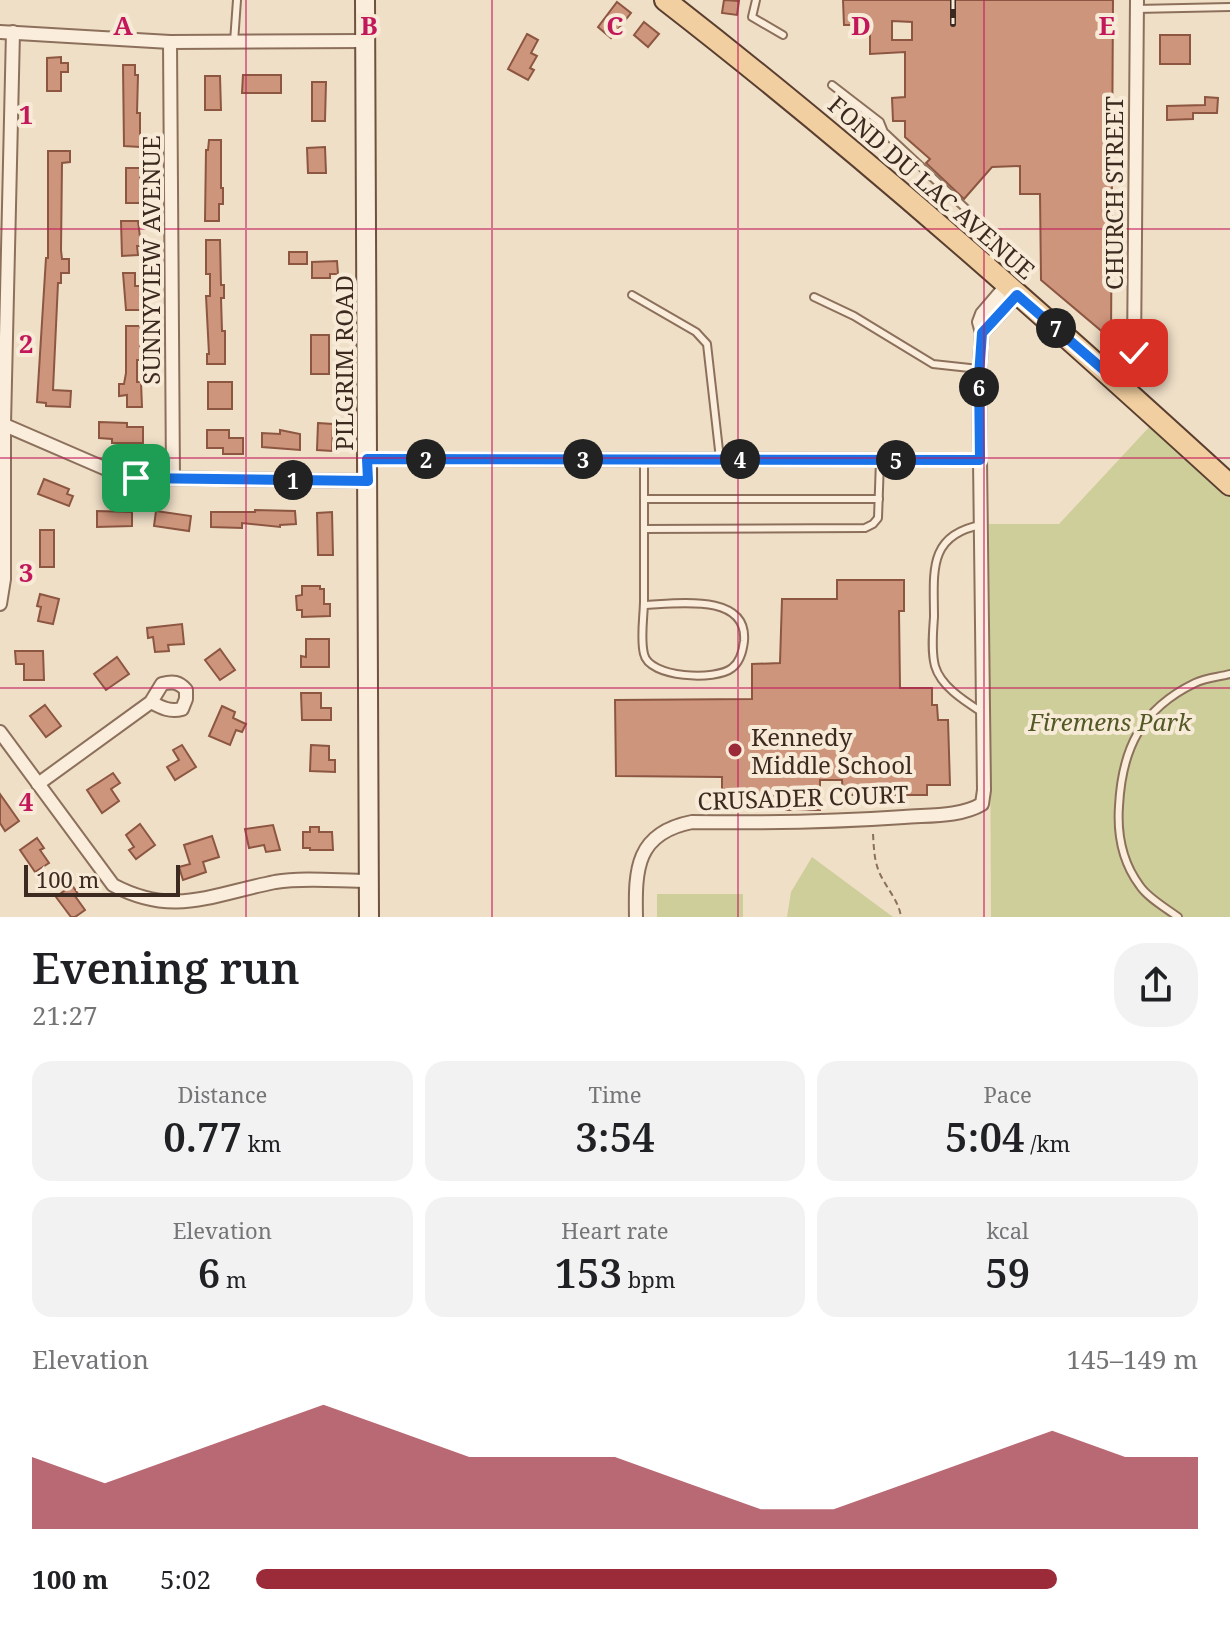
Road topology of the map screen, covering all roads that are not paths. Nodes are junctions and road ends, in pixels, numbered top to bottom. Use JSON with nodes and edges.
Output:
{"nodes":[{"id":1,"x":237,"y":0,"type":"edge"},
{"id":2,"x":365,"y":0,"type":"edge"},
{"id":3,"x":665,"y":0,"type":"edge"},
{"id":4,"x":756,"y":0,"type":"edge"},
{"id":5,"x":1163,"y":0,"type":"edge"},
{"id":6,"x":1136,"y":4,"type":"edge"},
{"id":7,"x":1230,"y":7,"type":"edge"},
{"id":8,"x":1163,"y":9,"type":"junction"},
{"id":9,"x":6,"y":32,"type":"edge"},
{"id":10,"x":783,"y":35,"type":"dead end"},
{"id":11,"x":365,"y":41,"type":"junction"},
{"id":12,"x":170,"y":42,"type":"junction"},
{"id":13,"x":234,"y":42,"type":"junction"},
{"id":14,"x":832,"y":85,"type":"dead end"},
{"id":15,"x":984,"y":267,"type":"junction"},
{"id":16,"x":1012,"y":290,"type":"junction"},
{"id":17,"x":632,"y":295,"type":"dead end"},
{"id":18,"x":814,"y":297,"type":"dead end"},
{"id":19,"x":979,"y":369,"type":"junction"},
{"id":20,"x":1113,"y":378,"type":"junction"},
{"id":21,"x":2,"y":423,"type":"edge"},
{"id":22,"x":367,"y":459,"type":"junction"},
{"id":23,"x":644,"y":459,"type":"junction"},
{"id":24,"x":720,"y":459,"type":"junction"},
{"id":25,"x":880,"y":460,"type":"junction"},
{"id":26,"x":980,"y":460,"type":"junction"},
{"id":27,"x":173,"y":478,"type":"junction"},
{"id":28,"x":368,"y":481,"type":"junction"},
{"id":29,"x":1230,"y":485,"type":"edge"},
{"id":30,"x":644,"y":499,"type":"junction"},
{"id":31,"x":879,"y":499,"type":"junction"},
{"id":32,"x":981,"y":525,"type":"junction"},
{"id":33,"x":644,"y":529,"type":"junction"},
{"id":34,"x":0,"y":604,"type":"edge"},
{"id":35,"x":644,"y":605,"type":"junction"},
{"id":36,"x":1230,"y":674,"type":"edge"},
{"id":37,"x":151,"y":702,"type":"dead end"},
{"id":38,"x":983,"y":713,"type":"junction"},
{"id":39,"x":0,"y":732,"type":"edge"},
{"id":40,"x":38,"y":784,"type":"junction"},
{"id":41,"x":369,"y":881,"type":"junction"},
{"id":42,"x":369,"y":917,"type":"edge"},
{"id":43,"x":636,"y":917,"type":"edge"},
{"id":44,"x":1178,"y":917,"type":"edge"}],
"edges":[{"from":1,"to":13,"type":"lane"},
{"from":2,"to":11,"type":"street","name":"PILGRIM ROAD"},
{"from":3,"to":15,"type":"main road","name":"FOND DU LAC AVENUE"},
{"from":4,"to":10,"type":"lane"},
{"from":5,"to":8,"type":"lane"},
{"from":6,"to":8,"type":"lane"},
{"from":6,"to":20,"type":"street","name":"CHURCH STREET"},
{"from":7,"to":8,"type":"lane"},
{"from":9,"to":12,"type":"street"},
{"from":9,"to":21,"type":"street"},
{"from":11,"to":13,"type":"street"},
{"from":11,"to":22,"type":"street","name":"PILGRIM ROAD"},
{"from":12,"to":13,"type":"street"},
{"from":12,"to":27,"type":"street","name":"SUNNYVIEW AVENUE"},
{"from":14,"to":15,"type":"lane"},
{"from":15,"to":16,"type":"main road","name":"FOND DU LAC AVENUE"},
{"from":16,"to":19,"type":"street","name":"CRUSADER COURT"},
{"from":16,"to":20,"type":"main road","name":"FOND DU LAC AVENUE"},
{"from":17,"to":24,"type":"lane"},
{"from":18,"to":19,"type":"lane"},
{"from":19,"to":26,"type":"street","name":"CRUSADER COURT"},
{"from":20,"to":29,"type":"main road","name":"FOND DU LAC AVENUE"},
{"from":21,"to":27,"type":"street"},
{"from":21,"to":34,"type":"street"},
{"from":22,"to":23,"type":"street"},
{"from":22,"to":28,"type":"street","name":"PILGRIM ROAD"},
{"from":23,"to":24,"type":"street"},
{"from":23,"to":30,"type":"lane"},
{"from":24,"to":25,"type":"street"},
{"from":25,"to":26,"type":"street"},
{"from":25,"to":31,"type":"lane"},
{"from":26,"to":32,"type":"street","name":"CRUSADER COURT"},
{"from":27,"to":28,"type":"street"},
{"from":28,"to":41,"type":"street","name":"PILGRIM ROAD"},
{"from":30,"to":31,"type":"lane"},
{"from":30,"to":33,"type":"lane"},
{"from":31,"to":33,"type":"lane"},
{"from":32,"to":38,"type":"street","name":"CRUSADER COURT"},
{"from":32,"to":38,"type":"lane"},
{"from":33,"to":35,"type":"lane"},
{"from":35,"to":35,"type":"lane"},
{"from":36,"to":44,"type":"lane"},
{"from":37,"to":40,"type":"street"},
{"from":38,"to":43,"type":"street","name":"CRUSADER COURT"},
{"from":39,"to":40,"type":"street"},
{"from":40,"to":41,"type":"street"},
{"from":41,"to":42,"type":"street","name":"PILGRIM ROAD"}]}
